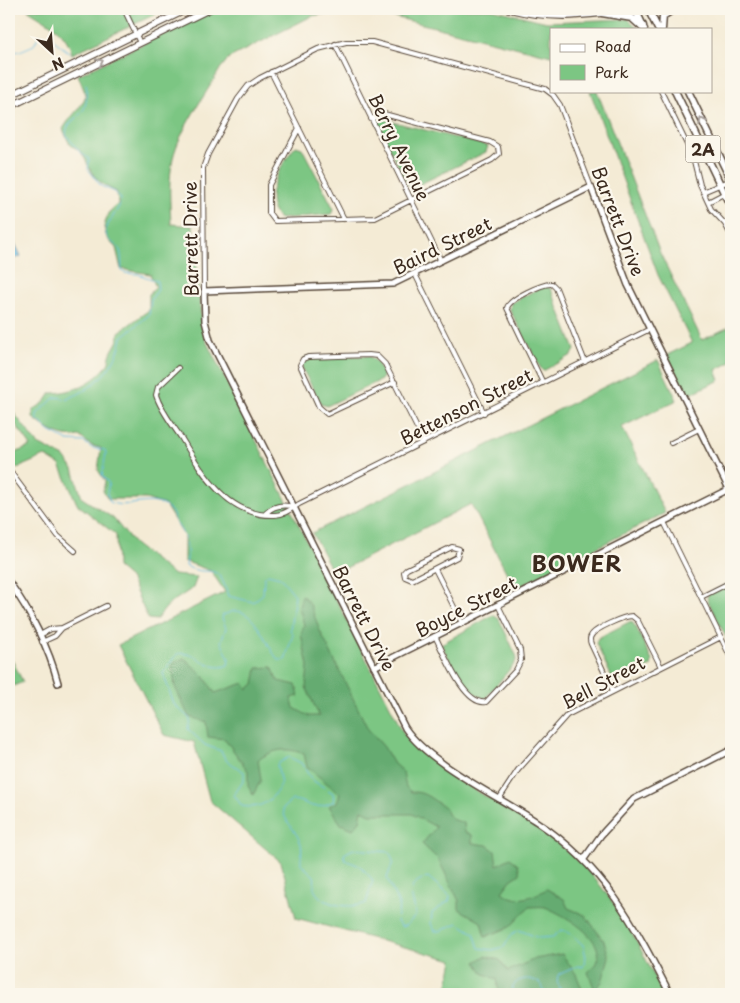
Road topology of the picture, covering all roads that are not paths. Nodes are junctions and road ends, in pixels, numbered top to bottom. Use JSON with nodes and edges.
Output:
{"nodes":[{"id":1,"x":124,"y":9,"type":"edge"},
{"id":2,"x":188,"y":9,"type":"edge"},
{"id":3,"x":210,"y":9,"type":"edge"},
{"id":4,"x":509,"y":9,"type":"edge"},
{"id":5,"x":635,"y":9,"type":"edge"},
{"id":6,"x":640,"y":9,"type":"edge"},
{"id":7,"x":648,"y":9,"type":"edge"},
{"id":8,"x":674,"y":9,"type":"edge"},
{"id":9,"x":602,"y":13,"type":"junction"},
{"id":10,"x":643,"y":28,"type":"edge"},
{"id":11,"x":644,"y":28,"type":"edge"},
{"id":12,"x":658,"y":28,"type":"edge"},
{"id":13,"x":662,"y":28,"type":"edge"},
{"id":14,"x":136,"y":34,"type":"junction"},
{"id":15,"x":140,"y":43,"type":"junction"},
{"id":16,"x":335,"y":44,"type":"junction"},
{"id":17,"x":270,"y":72,"type":"junction"},
{"id":18,"x":661,"y":92,"type":"edge"},
{"id":19,"x":675,"y":92,"type":"edge"},
{"id":20,"x":688,"y":92,"type":"edge"},
{"id":21,"x":9,"y":96,"type":"edge"},
{"id":22,"x":9,"y":107,"type":"edge"},
{"id":23,"x":371,"y":119,"type":"junction"},
{"id":24,"x":299,"y":128,"type":"junction"},
{"id":25,"x":731,"y":180,"type":"edge"},
{"id":26,"x":720,"y":184,"type":"junction"},
{"id":27,"x":591,"y":187,"type":"junction"},
{"id":28,"x":703,"y":192,"type":"junction"},
{"id":29,"x":728,"y":192,"type":"edge"},
{"id":30,"x":411,"y":201,"type":"junction"},
{"id":31,"x":708,"y":202,"type":"junction"},
{"id":32,"x":731,"y":207,"type":"edge"},
{"id":33,"x":344,"y":220,"type":"junction"},
{"id":34,"x":731,"y":235,"type":"edge"},
{"id":35,"x":441,"y":261,"type":"junction"},
{"id":36,"x":415,"y":274,"type":"junction"},
{"id":37,"x":204,"y":291,"type":"junction"},
{"id":38,"x":650,"y":329,"type":"junction"},
{"id":39,"x":585,"y":362,"type":"junction"},
{"id":40,"x":178,"y":368,"type":"dead end"},
{"id":41,"x":395,"y":382,"type":"junction"},
{"id":42,"x":543,"y":383,"type":"junction"},
{"id":43,"x":484,"y":413,"type":"junction"},
{"id":44,"x":699,"y":429,"type":"junction"},
{"id":45,"x":424,"y":442,"type":"junction"},
{"id":46,"x":671,"y":443,"type":"dead end"},
{"id":47,"x":9,"y":470,"type":"edge"},
{"id":48,"x":730,"y":489,"type":"edge"},
{"id":49,"x":294,"y":507,"type":"junction"},
{"id":50,"x":266,"y":513,"type":"junction"},
{"id":51,"x":664,"y":522,"type":"junction"},
{"id":52,"x":75,"y":551,"type":"dead end"},
{"id":53,"x":435,"y":569,"type":"junction"},
{"id":54,"x":9,"y":582,"type":"edge"},
{"id":55,"x":731,"y":582,"type":"edge"},
{"id":56,"x":701,"y":597,"type":"junction"},
{"id":57,"x":498,"y":605,"type":"junction"},
{"id":58,"x":106,"y":606,"type":"dead end"},
{"id":59,"x":462,"y":623,"type":"junction"},
{"id":60,"x":62,"y":628,"type":"junction"},
{"id":61,"x":39,"y":635,"type":"junction"},
{"id":62,"x":435,"y":636,"type":"junction"},
{"id":63,"x":721,"y":637,"type":"junction"},
{"id":64,"x":42,"y":642,"type":"junction"},
{"id":65,"x":731,"y":656,"type":"edge"},
{"id":66,"x":374,"y":667,"type":"junction"},
{"id":67,"x":661,"y":667,"type":"junction"},
{"id":68,"x":58,"y":683,"type":"dead end"},
{"id":69,"x":614,"y":691,"type":"junction"},
{"id":70,"x":731,"y":750,"type":"edge"},
{"id":71,"x":499,"y":799,"type":"junction"},
{"id":72,"x":584,"y":859,"type":"junction"},
{"id":73,"x":731,"y":991,"type":"edge"},
{"id":74,"x":670,"y":994,"type":"edge"},
{"id":75,"x":724,"y":994,"type":"edge"}],
"edges":[{"from":1,"to":14,"type":"street"},
{"from":2,"to":14,"type":"main road"},
{"from":3,"to":15,"type":"main road"},
{"from":4,"to":9,"type":"main road"},
{"from":5,"to":6,"type":"main road"},
{"from":5,"to":9,"type":"main road"},
{"from":5,"to":11,"type":"main road"},
{"from":7,"to":12,"type":"main road"},
{"from":8,"to":13,"type":"main road"},
{"from":9,"to":10,"type":"main road"},
{"from":14,"to":15,"type":"street"},
{"from":14,"to":21,"type":"main road"},
{"from":22,"to":15,"type":"main road","one_way":true},
{"from":16,"to":17,"type":"street","name":"Barrett Drive"},
{"from":16,"to":23,"type":"street","name":"Berry Avenue"},
{"from":16,"to":27,"type":"street","name":"Barrett Drive"},
{"from":17,"to":24,"type":"street"},
{"from":17,"to":37,"type":"street","name":"Barrett Drive"},
{"from":18,"to":28,"type":"street"},
{"from":19,"to":26,"type":"main road","number":"2A"},
{"from":25,"to":20,"type":"main road","number":"2A","one_way":true},
{"from":23,"to":30,"type":"street","name":"Berry Avenue"},
{"from":23,"to":30,"type":"street"},
{"from":24,"to":33,"type":"street"},
{"from":24,"to":33,"type":"street"},
{"from":25,"to":26,"type":"street"},
{"from":26,"to":28,"type":"street"},
{"from":26,"to":29,"type":"main road","number":"2A"},
{"from":27,"to":35,"type":"street","name":"Baird Street"},
{"from":27,"to":38,"type":"street","name":"Barrett Drive"},
{"from":28,"to":31,"type":"street"},
{"from":29,"to":31,"type":"street"},
{"from":29,"to":32,"type":"main road","number":"2A"},
{"from":30,"to":33,"type":"street"},
{"from":30,"to":35,"type":"street","name":"Berry Avenue"},
{"from":31,"to":34,"type":"street"},
{"from":35,"to":36,"type":"street","name":"Baird Street"},
{"from":36,"to":37,"type":"street","name":"Baird Street"},
{"from":36,"to":43,"type":"street"},
{"from":37,"to":49,"type":"street","name":"Barrett Drive"},
{"from":38,"to":39,"type":"street","name":"Bettenson Street"},
{"from":38,"to":44,"type":"street","name":"Barrett Drive"},
{"from":39,"to":42,"type":"street","name":"Bettenson Street"},
{"from":39,"to":42,"type":"street"},
{"from":40,"to":50,"type":"street"},
{"from":41,"to":41,"type":"street"},
{"from":41,"to":45,"type":"street"},
{"from":42,"to":43,"type":"street","name":"Bettenson Street"},
{"from":43,"to":45,"type":"street","name":"Bettenson Street"},
{"from":44,"to":46,"type":"street"},
{"from":44,"to":48,"type":"street","name":"Barrett Drive"},
{"from":45,"to":49,"type":"street","name":"Bettenson Street"},
{"from":47,"to":52,"type":"street"},
{"from":48,"to":51,"type":"street","name":"Boyce Street"},
{"from":49,"to":50,"type":"street"},
{"from":49,"to":50,"type":"street"},
{"from":49,"to":66,"type":"street","name":"Barrett Drive"},
{"from":51,"to":56,"type":"street"},
{"from":51,"to":57,"type":"street","name":"Boyce Street"},
{"from":53,"to":53,"type":"street"},
{"from":53,"to":59,"type":"street"},
{"from":54,"to":61,"type":"street"},
{"from":55,"to":56,"type":"street"},
{"from":56,"to":63,"type":"street"},
{"from":57,"to":59,"type":"street","name":"Boyce Street"},
{"from":57,"to":62,"type":"street"},
{"from":58,"to":60,"type":"street"},
{"from":59,"to":62,"type":"street","name":"Boyce Street"},
{"from":60,"to":61,"type":"street"},
{"from":60,"to":64,"type":"street"},
{"from":61,"to":64,"type":"street"},
{"from":62,"to":66,"type":"street","name":"Boyce Street"},
{"from":63,"to":65,"type":"street"},
{"from":63,"to":67,"type":"street","name":"Bell Street"},
{"from":64,"to":68,"type":"street"},
{"from":66,"to":71,"type":"street","name":"Barrett Drive"},
{"from":67,"to":69,"type":"street","name":"Bell Street"},
{"from":67,"to":69,"type":"street"},
{"from":69,"to":71,"type":"street","name":"Bell Street"},
{"from":70,"to":72,"type":"street"},
{"from":71,"to":72,"type":"street","name":"Barrett Drive"},
{"from":72,"to":74,"type":"street","name":"Barrett Drive"},
{"from":73,"to":75,"type":"street"}]}
